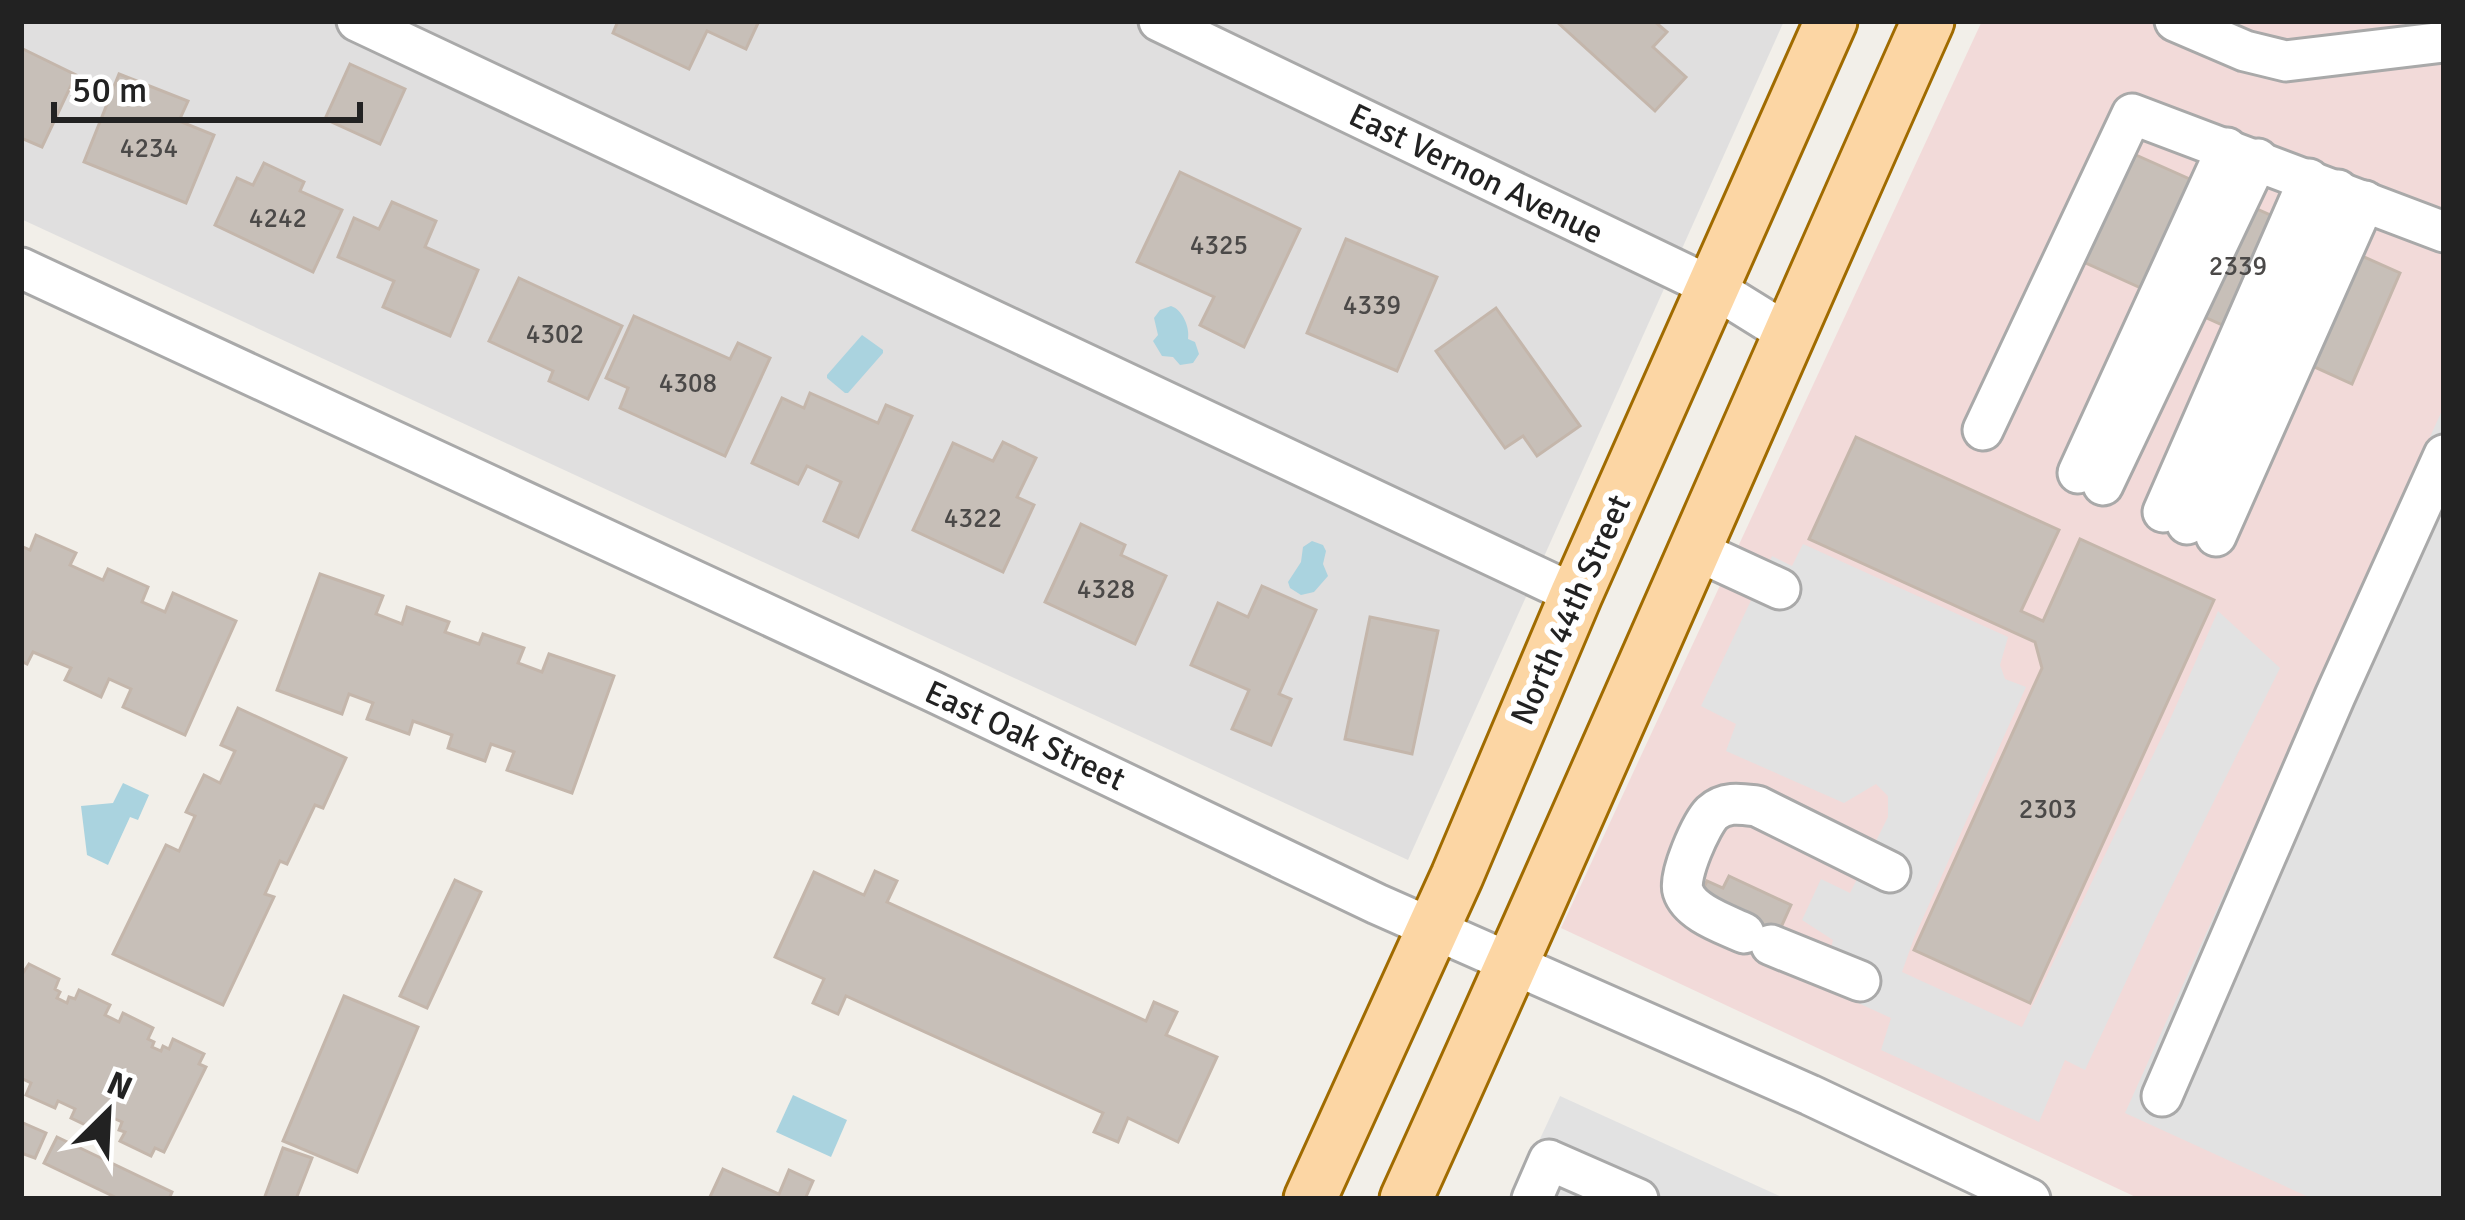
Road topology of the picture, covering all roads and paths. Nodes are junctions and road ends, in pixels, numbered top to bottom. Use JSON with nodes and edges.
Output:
{"nodes":[{"id":1,"x":357,"y":21,"type":"edge"},
{"id":2,"x":1159,"y":21,"type":"edge"},
{"id":3,"x":1832,"y":21,"type":"edge"},
{"id":4,"x":1928,"y":21,"type":"edge"},
{"id":5,"x":2175,"y":21,"type":"edge"},
{"id":6,"x":2444,"y":42,"type":"edge"},
{"id":7,"x":2285,"y":170,"type":"junction"},
{"id":8,"x":2444,"y":232,"type":"edge"},
{"id":9,"x":21,"y":268,"type":"edge"},
{"id":10,"x":1714,"y":288,"type":"junction"},
{"id":11,"x":1789,"y":334,"type":"junction"},
{"id":12,"x":1984,"y":430,"type":"dead end"},
{"id":13,"x":2444,"y":455,"type":"edge"},
{"id":14,"x":1694,"y":549,"type":"junction"},
{"id":15,"x":1780,"y":589,"type":"dead end"},
{"id":16,"x":1576,"y":595,"type":"junction"},
{"id":17,"x":1889,"y":872,"type":"dead end"},
{"id":18,"x":1433,"y":928,"type":"junction"},
{"id":19,"x":1514,"y":964,"type":"junction"},
{"id":20,"x":1860,"y":981,"type":"dead end"},
{"id":21,"x":2162,"y":1096,"type":"dead end"},
{"id":22,"x":1952,"y":1183,"type":"edge"},
{"id":23,"x":1310,"y":1199,"type":"edge"},
{"id":24,"x":1406,"y":1199,"type":"edge"},
{"id":25,"x":1532,"y":1199,"type":"edge"},
{"id":26,"x":1638,"y":1199,"type":"edge"},
{"id":27,"x":2030,"y":1199,"type":"edge"}],
"edges":[{"from":1,"to":16,"type":"street"},
{"from":2,"to":10,"type":"street","name":"East Vernon Avenue"},
{"from":3,"to":10,"type":"main road","name":"North 44th Street"},
{"from":4,"to":11,"type":"main road"},
{"from":5,"to":6,"type":"street"},
{"from":7,"to":7,"type":"street"},
{"from":7,"to":7,"type":"street"},
{"from":7,"to":8,"type":"street"},
{"from":7,"to":12,"type":"street"},
{"from":9,"to":18,"type":"street","name":"East Oak Street"},
{"from":10,"to":11,"type":"street","name":"East Vernon Avenue"},
{"from":10,"to":16,"type":"main road","name":"North 44th Street"},
{"from":11,"to":14,"type":"main road"},
{"from":13,"to":21,"type":"street"},
{"from":14,"to":15,"type":"street"},
{"from":14,"to":19,"type":"main road"},
{"from":16,"to":18,"type":"main road","name":"North 44th Street"},
{"from":17,"to":20,"type":"street"},
{"from":18,"to":19,"type":"street","name":"East Oak Street"},
{"from":18,"to":23,"type":"main road","name":"North 44th Street"},
{"from":19,"to":22,"type":"street","name":"East Oak Street"},
{"from":19,"to":24,"type":"main road"},
{"from":22,"to":27,"type":"street","name":"East Oak Street"},
{"from":25,"to":26,"type":"street"}]}
